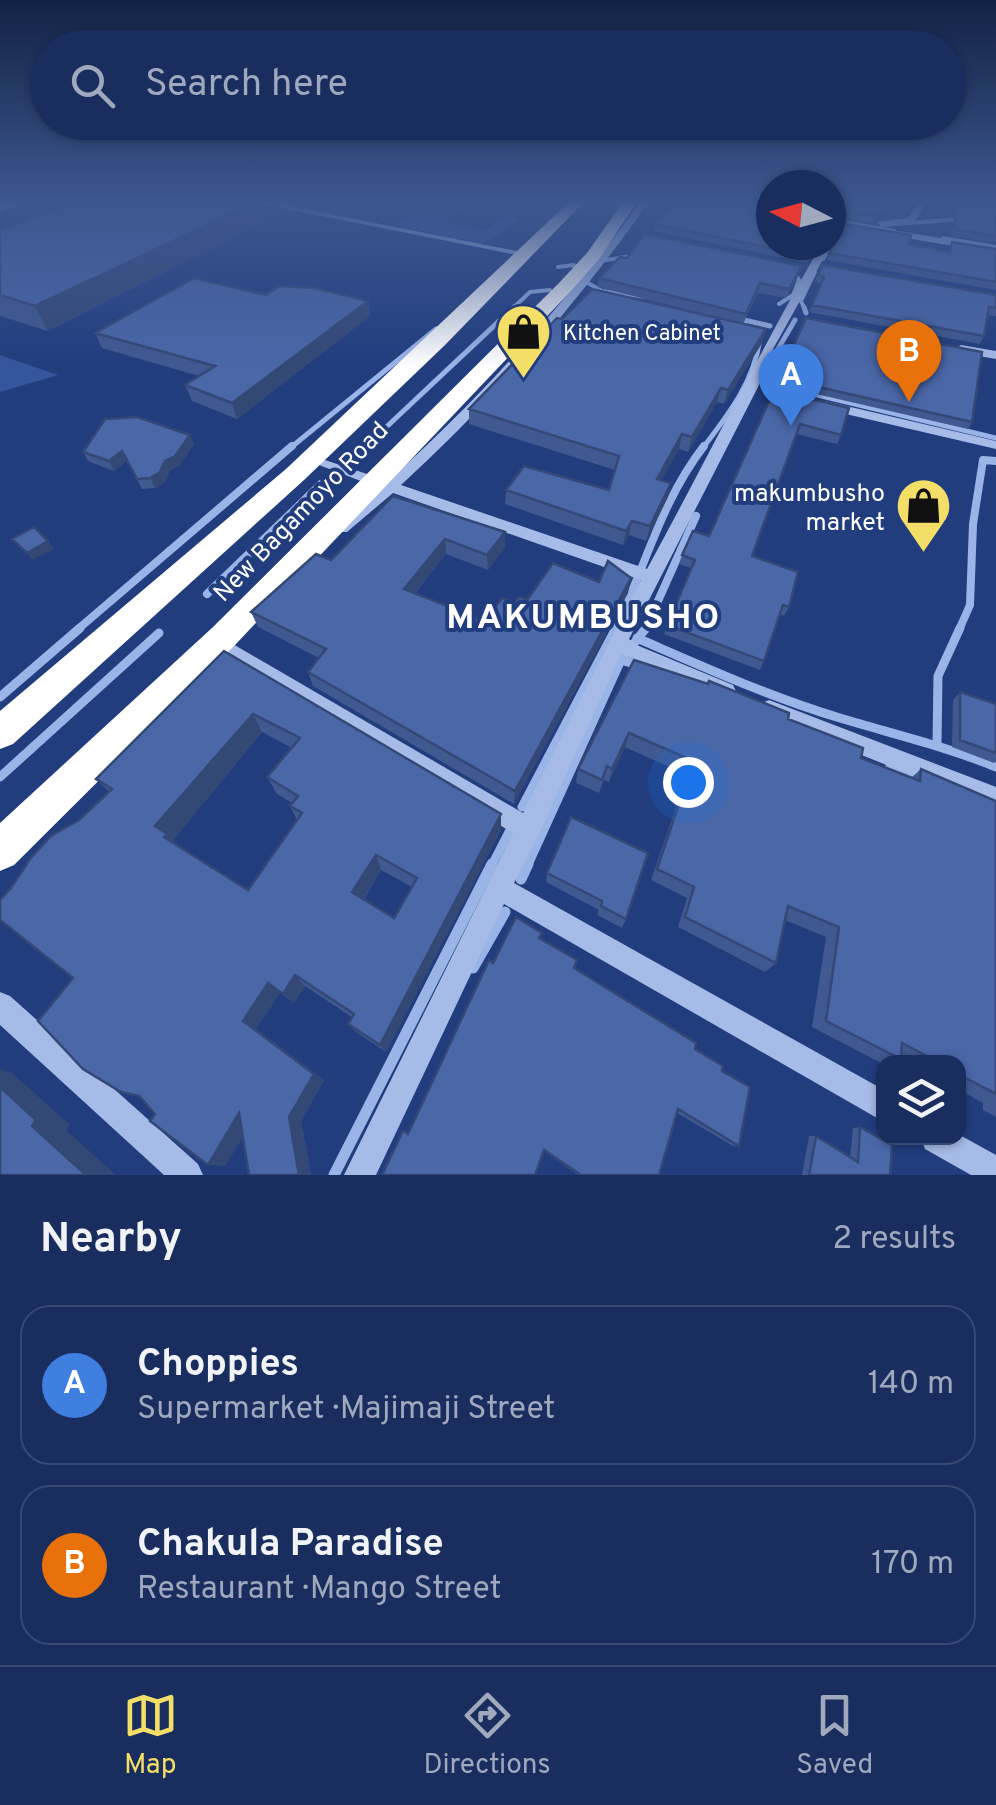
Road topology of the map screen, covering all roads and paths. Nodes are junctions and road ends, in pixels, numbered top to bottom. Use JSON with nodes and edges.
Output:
{"nodes":[{"id":1,"x":524,"y":257,"type":"edge"},
{"id":2,"x":592,"y":257,"type":"edge"},
{"id":3,"x":600,"y":257,"type":"edge"},
{"id":4,"x":818,"y":260,"type":"edge"},
{"id":5,"x":795,"y":268,"type":"edge"},
{"id":6,"x":814,"y":268,"type":"junction"},
{"id":7,"x":836,"y":268,"type":"edge"},
{"id":8,"x":570,"y":290,"type":"junction"},
{"id":9,"x":594,"y":295,"type":"edge"},
{"id":10,"x":788,"y":315,"type":"junction"},
{"id":11,"x":808,"y":319,"type":"edge"},
{"id":12,"x":940,"y":344,"type":"edge"},
{"id":13,"x":996,"y":355,"type":"edge"},
{"id":14,"x":752,"y":387,"type":"junction"},
{"id":15,"x":771,"y":392,"type":"edge"},
{"id":16,"x":810,"y":401,"type":"edge"},
{"id":17,"x":996,"y":445,"type":"edge"},
{"id":18,"x":313,"y":460,"type":"junction"},
{"id":19,"x":384,"y":484,"type":"junction"},
{"id":20,"x":652,"y":577,"type":"junction"},
{"id":21,"x":618,"y":641,"type":"junction"},
{"id":22,"x":218,"y":645,"type":"junction"},
{"id":23,"x":0,"y":733,"type":"edge"},
{"id":24,"x":996,"y":798,"type":"edge"},
{"id":25,"x":528,"y":830,"type":"junction"},
{"id":26,"x":0,"y":851,"type":"edge"},
{"id":27,"x":0,"y":873,"type":"edge"},
{"id":28,"x":501,"y":889,"type":"junction"},
{"id":29,"x":0,"y":1006,"type":"edge"},
{"id":30,"x":876,"y":1103,"type":"edge"},
{"id":31,"x":948,"y":1145,"type":"edge"},
{"id":32,"x":996,"y":1172,"type":"edge"},
{"id":33,"x":186,"y":1175,"type":"edge"},
{"id":34,"x":360,"y":1175,"type":"edge"}],
"edges":[{"from":1,"to":18,"type":"highway","name":"New Bagamoyo Road"},
{"from":2,"to":8,"type":"highway","name":"New Bagamoyo Road"},
{"from":3,"to":8,"type":"street"},
{"from":4,"to":6,"type":"street"},
{"from":5,"to":6,"type":"street"},
{"from":6,"to":7,"type":"street"},
{"from":6,"to":10,"type":"street"},
{"from":8,"to":9,"type":"street"},
{"from":8,"to":19,"type":"highway","name":"New Bagamoyo Road"},
{"from":10,"to":11,"type":"street"},
{"from":10,"to":14,"type":"street"},
{"from":12,"to":13,"type":"street"},
{"from":14,"to":15,"type":"street"},
{"from":14,"to":20,"type":"street"},
{"from":16,"to":17,"type":"street"},
{"from":18,"to":19,"type":"street"},
{"from":18,"to":23,"type":"highway","name":"New Bagamoyo Road"},
{"from":19,"to":20,"type":"street"},
{"from":19,"to":22,"type":"street"},
{"from":19,"to":26,"type":"highway","name":"New Bagamoyo Road"},
{"from":20,"to":21,"type":"street"},
{"from":21,"to":24,"type":"street"},
{"from":21,"to":25,"type":"street"},
{"from":22,"to":25,"type":"street"},
{"from":22,"to":27,"type":"street"},
{"from":25,"to":28,"type":"street"},
{"from":28,"to":30,"type":"street"},
{"from":28,"to":34,"type":"street"},
{"from":29,"to":33,"type":"street"},
{"from":31,"to":32,"type":"street"}]}
